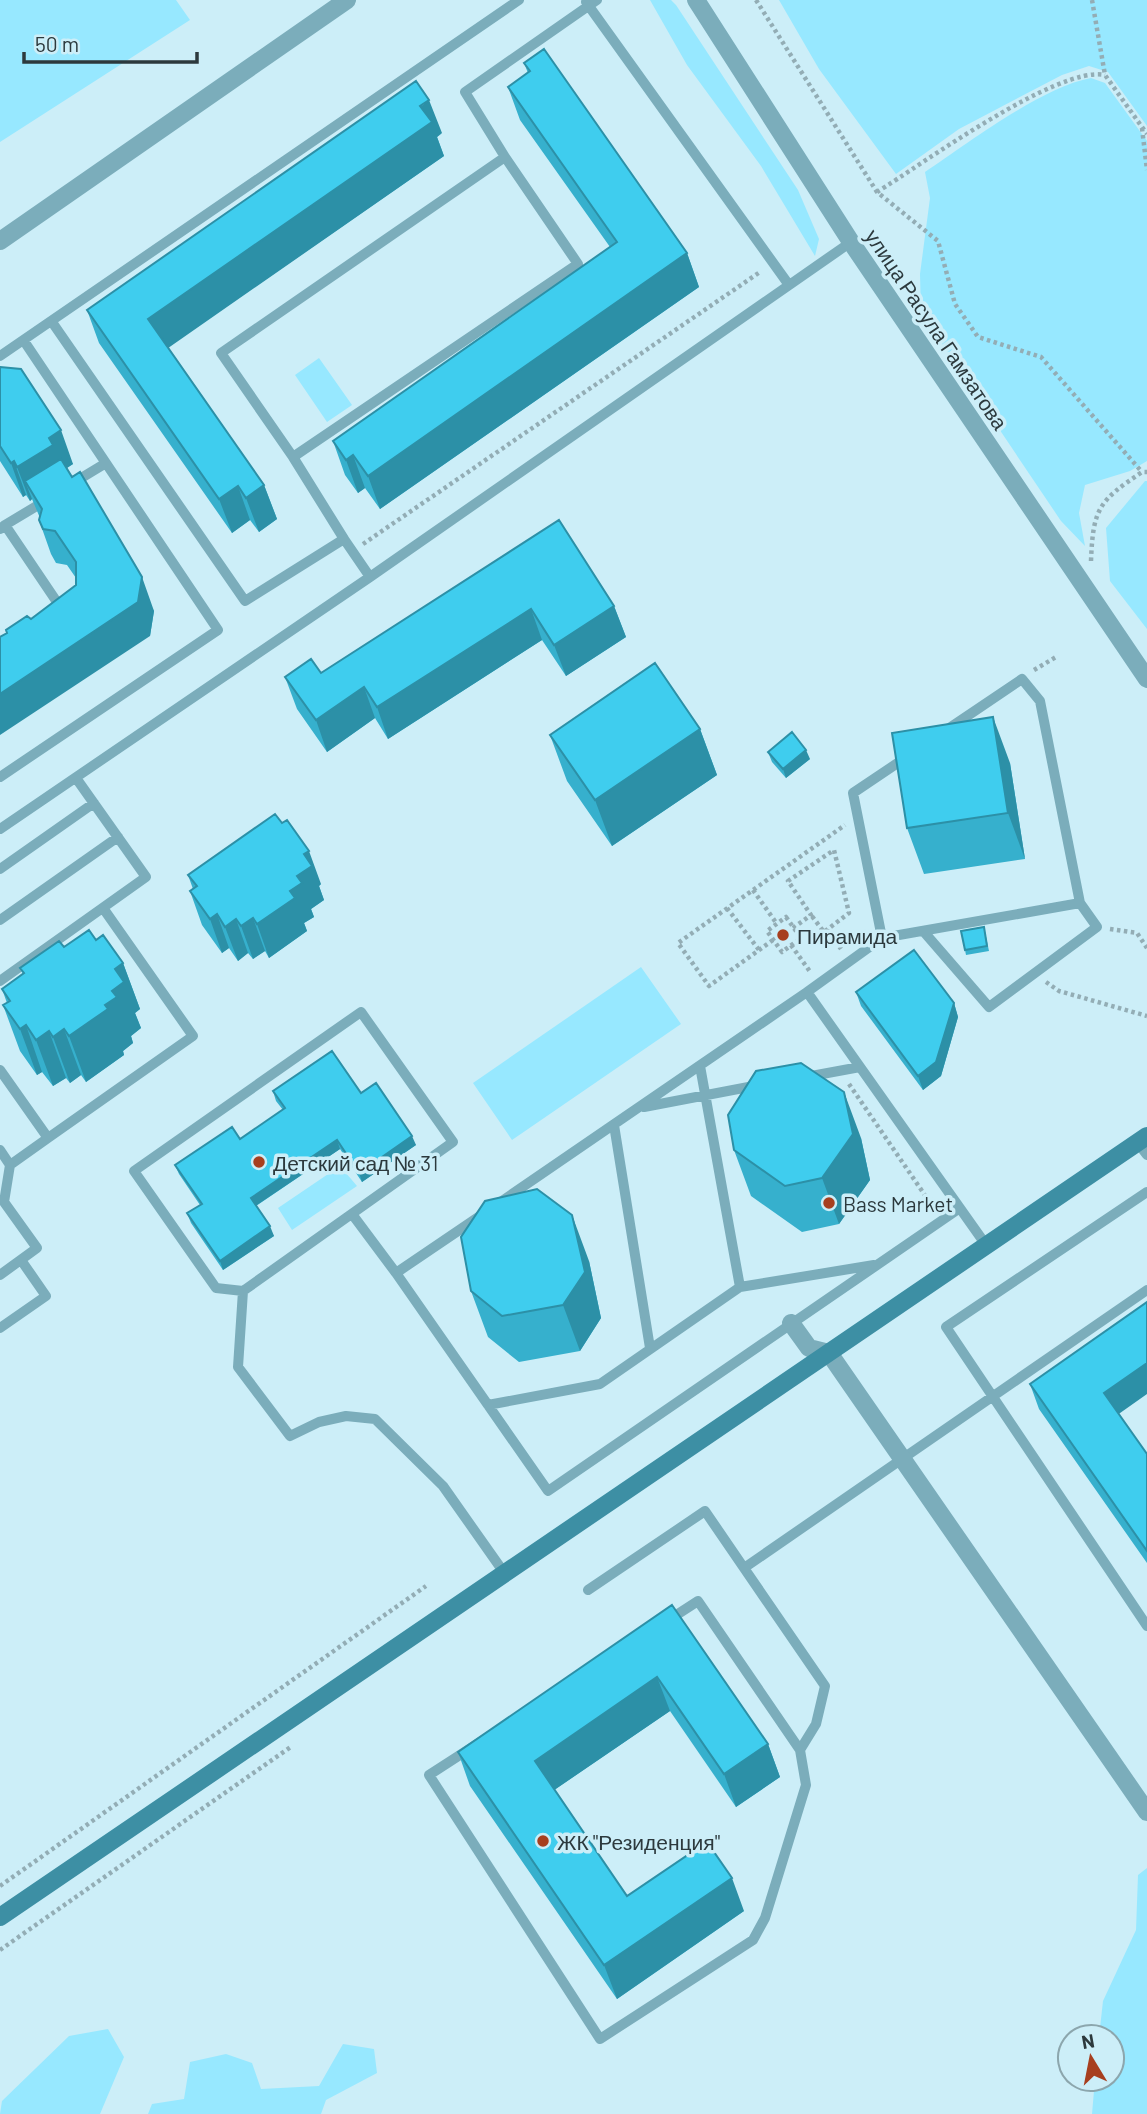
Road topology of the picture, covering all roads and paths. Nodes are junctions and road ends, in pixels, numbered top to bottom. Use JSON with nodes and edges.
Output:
{"nodes":[{"id":1,"x":346,"y":0,"type":"edge"},
{"id":2,"x":519,"y":0,"type":"edge"},
{"id":3,"x":696,"y":0,"type":"edge"},
{"id":4,"x":756,"y":0,"type":"edge"},
{"id":5,"x":1092,"y":0,"type":"edge"},
{"id":6,"x":590,"y":2,"type":"edge"},
{"id":7,"x":1105,"y":75,"type":"junction"},
{"id":8,"x":1142,"y":127,"type":"junction"},
{"id":9,"x":1147,"y":134,"type":"edge"},
{"id":10,"x":505,"y":157,"type":"junction"},
{"id":11,"x":1147,"y":170,"type":"edge"},
{"id":12,"x":877,"y":192,"type":"junction"},
{"id":13,"x":0,"y":241,"type":"edge"},
{"id":14,"x":851,"y":242,"type":"junction"},
{"id":15,"x":773,"y":264,"type":"junction"},
{"id":16,"x":789,"y":285,"type":"junction"},
{"id":17,"x":52,"y":322,"type":"junction"},
{"id":18,"x":23,"y":341,"type":"junction"},
{"id":19,"x":0,"y":356,"type":"edge"},
{"id":20,"x":293,"y":457,"type":"junction"},
{"id":21,"x":106,"y":463,"type":"junction"},
{"id":22,"x":1144,"y":472,"type":"edge"},
{"id":23,"x":61,"y":491,"type":"edge"},
{"id":24,"x":50,"y":498,"type":"edge"},
{"id":25,"x":3,"y":527,"type":"edge"},
{"id":26,"x":344,"y":539,"type":"junction"},
{"id":27,"x":352,"y":551,"type":"junction"},
{"id":28,"x":1091,"y":565,"type":"dead end"},
{"id":29,"x":370,"y":577,"type":"junction"},
{"id":30,"x":58,"y":627,"type":"edge"},
{"id":31,"x":1056,"y":657,"type":"dead end"},
{"id":32,"x":1022,"y":679,"type":"junction"},
{"id":33,"x":1147,"y":679,"type":"edge"},
{"id":34,"x":932,"y":740,"type":"edge"},
{"id":35,"x":921,"y":747,"type":"edge"},
{"id":36,"x":0,"y":777,"type":"edge"},
{"id":37,"x":76,"y":778,"type":"junction"},
{"id":38,"x":94,"y":803,"type":"junction"},
{"id":39,"x":858,"y":816,"type":"junction"},
{"id":40,"x":0,"y":829,"type":"edge"},
{"id":41,"x":118,"y":837,"type":"junction"},
{"id":42,"x":803,"y":855,"type":"junction"},
{"id":43,"x":810,"y":866,"type":"junction"},
{"id":44,"x":0,"y":869,"type":"edge"},
{"id":45,"x":753,"y":890,"type":"junction"},
{"id":46,"x":1080,"y":903,"type":"junction"},
{"id":47,"x":103,"y":908,"type":"junction"},
{"id":48,"x":727,"y":908,"type":"junction"},
{"id":49,"x":811,"y":915,"type":"junction"},
{"id":50,"x":0,"y":920,"type":"edge"},
{"id":51,"x":777,"y":924,"type":"junction"},
{"id":52,"x":1097,"y":927,"type":"junction"},
{"id":53,"x":793,"y":928,"type":"junction"},
{"id":54,"x":827,"y":930,"type":"junction"},
{"id":55,"x":924,"y":932,"type":"junction"},
{"id":56,"x":882,"y":938,"type":"junction"},
{"id":57,"x":773,"y":940,"type":"junction"},
{"id":58,"x":791,"y":945,"type":"junction"},
{"id":59,"x":1147,"y":948,"type":"edge"},
{"id":60,"x":759,"y":950,"type":"junction"},
{"id":61,"x":850,"y":961,"type":"junction"},
{"id":62,"x":1033,"y":974,"type":"junction"},
{"id":63,"x":0,"y":981,"type":"edge"},
{"id":64,"x":818,"y":984,"type":"junction"},
{"id":65,"x":807,"y":992,"type":"junction"},
{"id":66,"x":1147,"y":1016,"type":"edge"},
{"id":67,"x":699,"y":1066,"type":"junction"},
{"id":68,"x":860,"y":1067,"type":"junction"},
{"id":69,"x":0,"y":1070,"type":"edge"},
{"id":70,"x":839,"y":1070,"type":"junction"},
{"id":71,"x":799,"y":1078,"type":"edge"},
{"id":72,"x":772,"y":1083,"type":"edge"},
{"id":73,"x":705,"y":1096,"type":"junction"},
{"id":74,"x":638,"y":1108,"type":"junction"},
{"id":75,"x":614,"y":1125,"type":"junction"},
{"id":76,"x":48,"y":1138,"type":"junction"},
{"id":77,"x":1144,"y":1144,"type":"edge"},
{"id":78,"x":0,"y":1150,"type":"edge"},
{"id":79,"x":10,"y":1165,"type":"junction"},
{"id":80,"x":1147,"y":1192,"type":"edge"},
{"id":81,"x":960,"y":1208,"type":"junction"},
{"id":82,"x":352,"y":1214,"type":"junction"},
{"id":83,"x":942,"y":1220,"type":"junction"},
{"id":84,"x":986,"y":1245,"type":"junction"},
{"id":85,"x":21,"y":1260,"type":"junction"},
{"id":86,"x":876,"y":1264,"type":"junction"},
{"id":87,"x":396,"y":1273,"type":"junction"},
{"id":88,"x":0,"y":1275,"type":"edge"},
{"id":89,"x":740,"y":1287,"type":"junction"},
{"id":90,"x":1147,"y":1290,"type":"edge"},
{"id":91,"x":243,"y":1291,"type":"junction"},
{"id":92,"x":791,"y":1323,"type":"junction"},
{"id":93,"x":0,"y":1328,"type":"edge"},
{"id":94,"x":650,"y":1348,"type":"junction"},
{"id":95,"x":829,"y":1353,"type":"junction"},
{"id":96,"x":994,"y":1397,"type":"junction"},
{"id":97,"x":488,"y":1405,"type":"junction"},
{"id":98,"x":903,"y":1459,"type":"junction"},
{"id":99,"x":744,"y":1568,"type":"junction"},
{"id":100,"x":505,"y":1574,"type":"junction"},
{"id":101,"x":426,"y":1586,"type":"dead end"},
{"id":102,"x":588,"y":1590,"type":"dead end"},
{"id":103,"x":1147,"y":1626,"type":"edge"},
{"id":104,"x":800,"y":1750,"type":"junction"},
{"id":105,"x":1147,"y":1812,"type":"edge"},
{"id":106,"x":0,"y":1885,"type":"edge"},
{"id":107,"x":0,"y":1917,"type":"edge"}],
"edges":[{"from":1,"to":13,"type":"street"},
{"from":2,"to":17,"type":"lane"},
{"from":3,"to":14,"type":"street","name":"улица Расула Гамзатова"},
{"from":4,"to":12,"type":"path"},
{"from":5,"to":7,"type":"path"},
{"from":6,"to":10,"type":"lane"},
{"from":6,"to":15,"type":"lane"},
{"from":7,"to":8,"type":"path"},
{"from":7,"to":12,"type":"path"},
{"from":8,"to":9,"type":"path"},
{"from":8,"to":11,"type":"path"},
{"from":10,"to":20,"type":"lane"},
{"from":10,"to":20,"type":"lane"},
{"from":12,"to":22,"type":"path"},
{"from":14,"to":16,"type":"lane"},
{"from":14,"to":33,"type":"street","name":"улица Расула Гамзатова"},
{"from":15,"to":16,"type":"lane"},
{"from":15,"to":27,"type":"path"},
{"from":16,"to":29,"type":"lane"},
{"from":17,"to":18,"type":"lane"},
{"from":17,"to":26,"type":"lane"},
{"from":18,"to":19,"type":"lane"},
{"from":18,"to":21,"type":"lane"},
{"from":20,"to":26,"type":"lane"},
{"from":21,"to":23,"type":"lane"},
{"from":21,"to":36,"type":"lane"},
{"from":22,"to":28,"type":"path"},
{"from":24,"to":25,"type":"lane"},
{"from":25,"to":30,"type":"lane"},
{"from":26,"to":27,"type":"lane"},
{"from":27,"to":29,"type":"lane"},
{"from":29,"to":37,"type":"lane"},
{"from":31,"to":32,"type":"path"},
{"from":32,"to":34,"type":"lane"},
{"from":32,"to":46,"type":"lane"},
{"from":35,"to":39,"type":"lane"},
{"from":37,"to":38,"type":"lane"},
{"from":37,"to":40,"type":"lane"},
{"from":38,"to":41,"type":"lane"},
{"from":38,"to":44,"type":"lane"},
{"from":39,"to":42,"type":"path"},
{"from":39,"to":56,"type":"lane"},
{"from":41,"to":47,"type":"lane"},
{"from":41,"to":50,"type":"lane"},
{"from":42,"to":43,"type":"path"},
{"from":42,"to":45,"type":"path"},
{"from":43,"to":49,"type":"path"},
{"from":43,"to":54,"type":"path"},
{"from":45,"to":48,"type":"path"},
{"from":45,"to":51,"type":"path"},
{"from":46,"to":52,"type":"lane"},
{"from":46,"to":55,"type":"lane"},
{"from":47,"to":63,"type":"lane"},
{"from":47,"to":76,"type":"lane"},
{"from":48,"to":60,"type":"path"},
{"from":48,"to":60,"type":"path"},
{"from":49,"to":53,"type":"path"},
{"from":49,"to":54,"type":"path"},
{"from":51,"to":53,"type":"path"},
{"from":51,"to":57,"type":"path"},
{"from":52,"to":59,"type":"path"},
{"from":52,"to":62,"type":"lane"},
{"from":53,"to":58,"type":"path"},
{"from":54,"to":61,"type":"path"},
{"from":55,"to":56,"type":"lane"},
{"from":55,"to":62,"type":"lane"},
{"from":56,"to":61,"type":"lane"},
{"from":57,"to":58,"type":"path"},
{"from":57,"to":60,"type":"path"},
{"from":58,"to":64,"type":"path"},
{"from":61,"to":64,"type":"lane"},
{"from":62,"to":66,"type":"path"},
{"from":64,"to":65,"type":"lane"},
{"from":65,"to":67,"type":"lane"},
{"from":65,"to":68,"type":"lane"},
{"from":67,"to":73,"type":"lane"},
{"from":67,"to":74,"type":"lane"},
{"from":68,"to":70,"type":"lane"},
{"from":68,"to":81,"type":"lane"},
{"from":69,"to":76,"type":"lane"},
{"from":70,"to":71,"type":"lane"},
{"from":70,"to":83,"type":"path"},
{"from":72,"to":73,"type":"lane"},
{"from":73,"to":74,"type":"lane"},
{"from":73,"to":89,"type":"lane"},
{"from":74,"to":75,"type":"lane"},
{"from":75,"to":87,"type":"lane"},
{"from":75,"to":94,"type":"lane"},
{"from":76,"to":79,"type":"lane"},
{"from":77,"to":84,"type":"main road"},
{"from":78,"to":79,"type":"lane"},
{"from":79,"to":85,"type":"lane"},
{"from":80,"to":96,"type":"lane"},
{"from":81,"to":83,"type":"lane"},
{"from":81,"to":84,"type":"lane"},
{"from":82,"to":87,"type":"lane"},
{"from":82,"to":91,"type":"lane"},
{"from":82,"to":91,"type":"lane"},
{"from":83,"to":86,"type":"lane"},
{"from":84,"to":95,"type":"main road"},
{"from":85,"to":88,"type":"lane"},
{"from":85,"to":93,"type":"lane"},
{"from":86,"to":89,"type":"lane"},
{"from":86,"to":92,"type":"lane"},
{"from":87,"to":97,"type":"lane"},
{"from":89,"to":94,"type":"lane"},
{"from":90,"to":96,"type":"lane"},
{"from":91,"to":100,"type":"lane"},
{"from":92,"to":95,"type":"street"},
{"from":92,"to":97,"type":"lane"},
{"from":94,"to":97,"type":"lane"},
{"from":95,"to":98,"type":"street"},
{"from":95,"to":100,"type":"main road"},
{"from":96,"to":98,"type":"lane"},
{"from":96,"to":103,"type":"lane"},
{"from":98,"to":99,"type":"lane"},
{"from":98,"to":105,"type":"street"},
{"from":99,"to":102,"type":"lane"},
{"from":99,"to":104,"type":"lane"},
{"from":100,"to":107,"type":"main road"},
{"from":101,"to":106,"type":"path"},
{"from":104,"to":104,"type":"lane"}]}
